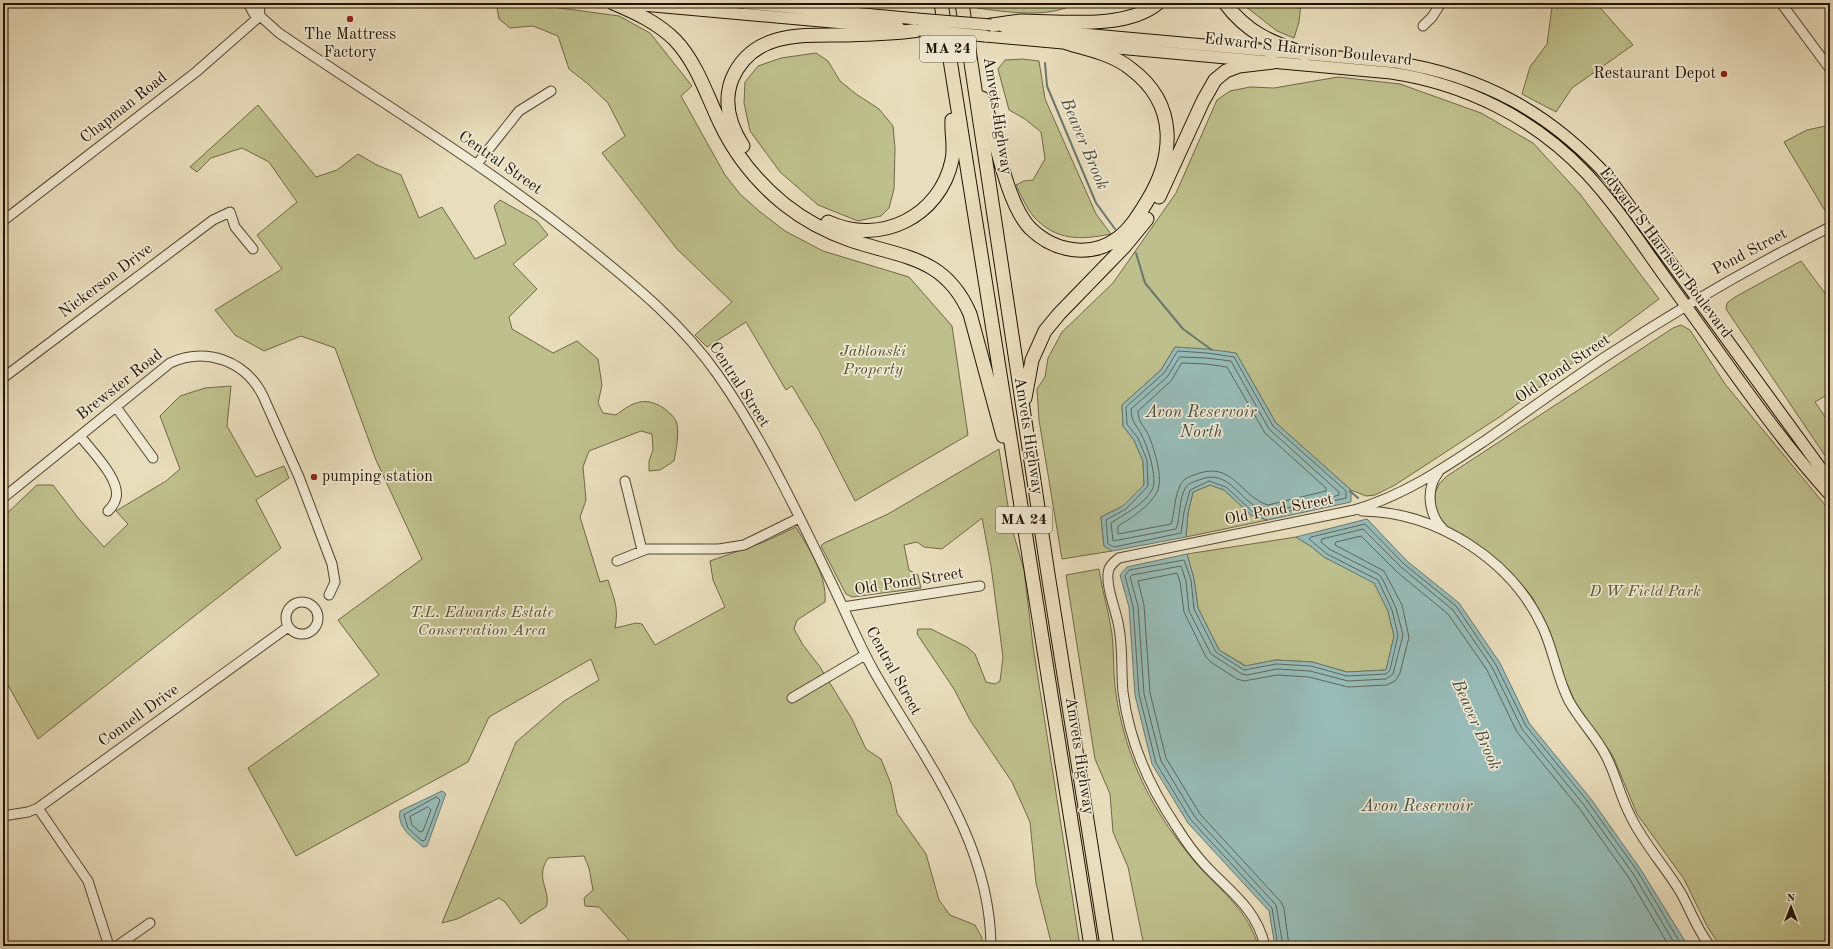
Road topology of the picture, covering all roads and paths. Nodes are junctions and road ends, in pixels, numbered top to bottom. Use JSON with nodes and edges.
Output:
{"nodes":[{"id":1,"x":248,"y":3,"type":"edge"},
{"id":2,"x":259,"y":3,"type":"edge"},
{"id":3,"x":613,"y":3,"type":"edge"},
{"id":4,"x":620,"y":3,"type":"edge"},
{"id":5,"x":745,"y":3,"type":"edge"},
{"id":6,"x":813,"y":3,"type":"edge"},
{"id":7,"x":941,"y":3,"type":"edge"},
{"id":8,"x":962,"y":3,"type":"edge"},
{"id":9,"x":1158,"y":3,"type":"edge"},
{"id":10,"x":1225,"y":3,"type":"edge"},
{"id":11,"x":1441,"y":3,"type":"edge"},
{"id":12,"x":1781,"y":3,"type":"edge"},
{"id":13,"x":843,"y":12,"type":"junction"},
{"id":14,"x":260,"y":16,"type":"junction"},
{"id":15,"x":918,"y":25,"type":"junction"},
{"id":16,"x":1423,"y":26,"type":"dead end"},
{"id":17,"x":988,"y":31,"type":"junction"},
{"id":18,"x":1067,"y":43,"type":"junction"},
{"id":19,"x":1305,"y":54,"type":"junction"},
{"id":20,"x":1273,"y":62,"type":"junction"},
{"id":21,"x":1829,"y":64,"type":"edge"},
{"id":22,"x":974,"y":80,"type":"junction"},
{"id":23,"x":551,"y":90,"type":"dead end"},
{"id":24,"x":956,"y":95,"type":"junction"},
{"id":25,"x":477,"y":164,"type":"junction"},
{"id":26,"x":3,"y":221,"type":"edge"},
{"id":27,"x":1830,"y":227,"type":"edge"},
{"id":28,"x":254,"y":250,"type":"dead end"},
{"id":29,"x":1698,"y":298,"type":"junction"},
{"id":30,"x":1686,"y":306,"type":"junction"},
{"id":31,"x":3,"y":378,"type":"edge"},
{"id":32,"x":116,"y":407,"type":"junction"},
{"id":33,"x":1023,"y":408,"type":"junction"},
{"id":34,"x":80,"y":436,"type":"junction"},
{"id":35,"x":153,"y":458,"type":"dead end"},
{"id":36,"x":1015,"y":460,"type":"junction"},
{"id":37,"x":1439,"y":472,"type":"junction"},
{"id":38,"x":625,"y":481,"type":"dead end"},
{"id":39,"x":1830,"y":481,"type":"edge"},
{"id":40,"x":1830,"y":495,"type":"edge"},
{"id":41,"x":3,"y":498,"type":"edge"},
{"id":42,"x":1354,"y":510,"type":"junction"},
{"id":43,"x":108,"y":512,"type":"dead end"},
{"id":44,"x":799,"y":518,"type":"junction"},
{"id":45,"x":1444,"y":530,"type":"junction"},
{"id":46,"x":642,"y":550,"type":"junction"},
{"id":47,"x":617,"y":561,"type":"dead end"},
{"id":48,"x":980,"y":586,"type":"dead end"},
{"id":49,"x":329,"y":595,"type":"dead end"},
{"id":50,"x":843,"y":607,"type":"junction"},
{"id":51,"x":288,"y":627,"type":"dead end"},
{"id":52,"x":865,"y":655,"type":"junction"},
{"id":53,"x":792,"y":698,"type":"dead end"},
{"id":54,"x":38,"y":808,"type":"junction"},
{"id":55,"x":3,"y":816,"type":"edge"},
{"id":56,"x":150,"y":923,"type":"dead end"},
{"id":57,"x":109,"y":946,"type":"edge"},
{"id":58,"x":117,"y":946,"type":"edge"},
{"id":59,"x":991,"y":946,"type":"edge"},
{"id":60,"x":1091,"y":946,"type":"edge"},
{"id":61,"x":1106,"y":946,"type":"edge"},
{"id":62,"x":1264,"y":946,"type":"edge"},
{"id":63,"x":1710,"y":946,"type":"edge"}],
"edges":[{"from":1,"to":14,"type":"street","name":"Central Street"},
{"from":2,"to":14,"type":"street"},
{"from":3,"to":36,"type":"highway"},
{"from":4,"to":15,"type":"main road","name":"Edward S Harrison Boulevard"},
{"from":5,"to":13,"type":"main road","name":"Edward S Harrison Boulevard"},
{"from":6,"to":13,"type":"highway"},
{"from":7,"to":24,"type":"highway","name":"Amvets Highway","number":"MA 24"},
{"from":8,"to":22,"type":"highway","name":"Amvets Highway","number":"MA 24"},
{"from":9,"to":17,"type":"highway"},
{"from":10,"to":19,"type":"highway"},
{"from":11,"to":16,"type":"street"},
{"from":12,"to":21,"type":"street"},
{"from":13,"to":15,"type":"main road","name":"Edward S Harrison Boulevard"},
{"from":14,"to":25,"type":"street","name":"Central Street"},
{"from":14,"to":26,"type":"street","name":"Chapman Road"},
{"from":15,"to":17,"type":"main road","name":"Edward S Harrison Boulevard","bridge":true},
{"from":15,"to":24,"type":"highway"},
{"from":17,"to":18,"type":"main road","name":"Edward S Harrison Boulevard"},
{"from":17,"to":19,"type":"main road","name":"Edward S Harrison Boulevard"},
{"from":18,"to":20,"type":"main road","name":"Edward S Harrison Boulevard"},
{"from":18,"to":22,"type":"highway"},
{"from":19,"to":29,"type":"main road","name":"Edward S Harrison Boulevard"},
{"from":20,"to":30,"type":"main road","name":"Edward S Harrison Boulevard"},
{"from":20,"to":33,"type":"highway"},
{"from":22,"to":33,"type":"highway","name":"Amvets Highway","number":"MA 24"},
{"from":23,"to":25,"type":"street"},
{"from":24,"to":36,"type":"highway","name":"Amvets Highway","number":"MA 24"},
{"from":25,"to":44,"type":"street","name":"Central Street"},
{"from":27,"to":29,"type":"street","name":"Pond Street"},
{"from":28,"to":31,"type":"street","name":"Nickerson Drive"},
{"from":29,"to":30,"type":"street","name":"Pond Street"},
{"from":29,"to":39,"type":"main road","name":"Edward S Harrison Boulevard"},
{"from":30,"to":37,"type":"street","name":"Old Pond Street"},
{"from":30,"to":40,"type":"main road","name":"Edward S Harrison Boulevard"},
{"from":32,"to":34,"type":"street","name":"Brewster Road"},
{"from":32,"to":35,"type":"street"},
{"from":32,"to":49,"type":"street","name":"Brewster Road"},
{"from":33,"to":61,"type":"highway","name":"Amvets Highway","number":"MA 24"},
{"from":34,"to":41,"type":"street","name":"Brewster Road"},
{"from":34,"to":43,"type":"street"},
{"from":36,"to":60,"type":"highway","name":"Amvets Highway","number":"MA 24"},
{"from":37,"to":42,"type":"street","name":"Old Pond Street"},
{"from":37,"to":45,"type":"street"},
{"from":38,"to":46,"type":"street"},
{"from":42,"to":45,"type":"street"},
{"from":42,"to":62,"type":"street","name":"Old Pond Street"},
{"from":44,"to":46,"type":"street"},
{"from":44,"to":50,"type":"street","name":"Central Street"},
{"from":45,"to":63,"type":"street"},
{"from":46,"to":47,"type":"street"},
{"from":48,"to":50,"type":"street","name":"Old Pond Street"},
{"from":50,"to":52,"type":"street","name":"Central Street"},
{"from":51,"to":54,"type":"street","name":"Connell Drive"},
{"from":52,"to":53,"type":"street"},
{"from":52,"to":59,"type":"street","name":"Central Street"},
{"from":54,"to":55,"type":"street","name":"Connell Drive"},
{"from":54,"to":57,"type":"street"},
{"from":56,"to":58,"type":"street"}]}
